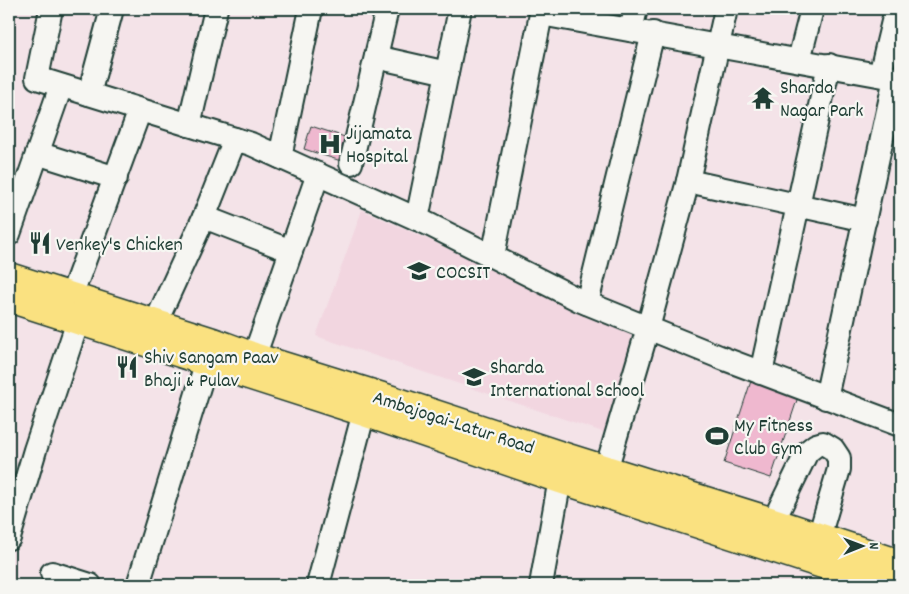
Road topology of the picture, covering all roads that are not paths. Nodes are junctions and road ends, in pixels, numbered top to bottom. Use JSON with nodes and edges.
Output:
{"nodes":[{"id":1,"x":51,"y":9,"type":"edge"},
{"id":2,"x":112,"y":9,"type":"edge"},
{"id":3,"x":216,"y":9,"type":"edge"},
{"id":4,"x":311,"y":9,"type":"edge"},
{"id":5,"x":387,"y":9,"type":"edge"},
{"id":6,"x":460,"y":9,"type":"edge"},
{"id":7,"x":726,"y":9,"type":"edge"},
{"id":8,"x":812,"y":9,"type":"edge"},
{"id":9,"x":896,"y":9,"type":"edge"},
{"id":10,"x":542,"y":11,"type":"edge"},
{"id":11,"x":640,"y":24,"type":"edge"},
{"id":12,"x":718,"y":45,"type":"junction"},
{"id":13,"x":376,"y":56,"type":"junction"},
{"id":14,"x":799,"y":60,"type":"junction"},
{"id":15,"x":829,"y":66,"type":"junction"},
{"id":16,"x":447,"y":73,"type":"junction"},
{"id":17,"x":892,"y":77,"type":"edge"},
{"id":18,"x":61,"y":86,"type":"junction"},
{"id":19,"x":89,"y":94,"type":"junction"},
{"id":20,"x":140,"y":110,"type":"junction"},
{"id":21,"x":189,"y":125,"type":"junction"},
{"id":22,"x":235,"y":139,"type":"junction"},
{"id":23,"x":37,"y":153,"type":"junction"},
{"id":24,"x":280,"y":157,"type":"junction"},
{"id":25,"x":351,"y":163,"type":"dead end"},
{"id":26,"x":318,"y":174,"type":"junction"},
{"id":27,"x":116,"y":178,"type":"junction"},
{"id":28,"x":688,"y":181,"type":"junction"},
{"id":29,"x":798,"y":206,"type":"junction"},
{"id":30,"x":204,"y":217,"type":"junction"},
{"id":31,"x":417,"y":218,"type":"junction"},
{"id":32,"x":865,"y":220,"type":"junction"},
{"id":33,"x":9,"y":234,"type":"edge"},
{"id":34,"x":291,"y":251,"type":"junction"},
{"id":35,"x":493,"y":256,"type":"junction"},
{"id":36,"x":9,"y":276,"type":"edge"},
{"id":37,"x":9,"y":298,"type":"edge"},
{"id":38,"x":587,"y":303,"type":"junction"},
{"id":39,"x":74,"y":309,"type":"junction"},
{"id":40,"x":155,"y":324,"type":"junction"},
{"id":41,"x":648,"y":328,"type":"junction"},
{"id":42,"x":254,"y":357,"type":"junction"},
{"id":43,"x":207,"y":361,"type":"junction"},
{"id":44,"x":760,"y":373,"type":"junction"},
{"id":45,"x":826,"y":398,"type":"junction"},
{"id":46,"x":364,"y":412,"type":"junction"},
{"id":47,"x":900,"y":425,"type":"edge"},
{"id":48,"x":564,"y":469,"type":"junction"},
{"id":49,"x":606,"y":470,"type":"junction"},
{"id":50,"x":773,"y":522,"type":"junction"},
{"id":51,"x":819,"y":537,"type":"junction"},
{"id":52,"x":9,"y":538,"type":"edge"},
{"id":53,"x":900,"y":564,"type":"edge"},
{"id":54,"x":52,"y":573,"type":"dead end"},
{"id":55,"x":872,"y":576,"type":"edge"},
{"id":56,"x":90,"y":585,"type":"edge"},
{"id":57,"x":138,"y":585,"type":"edge"},
{"id":58,"x":318,"y":585,"type":"edge"},
{"id":59,"x":540,"y":585,"type":"edge"}],
"edges":[{"from":1,"to":18,"type":"street"},
{"from":2,"to":19,"type":"street"},
{"from":3,"to":21,"type":"street"},
{"from":4,"to":24,"type":"street"},
{"from":5,"to":13,"type":"street"},
{"from":6,"to":16,"type":"street"},
{"from":7,"to":12,"type":"street"},
{"from":8,"to":14,"type":"street"},
{"from":9,"to":17,"type":"street"},
{"from":10,"to":11,"type":"street"},
{"from":10,"to":35,"type":"street"},
{"from":11,"to":12,"type":"street"},
{"from":11,"to":38,"type":"street"},
{"from":12,"to":14,"type":"street"},
{"from":12,"to":28,"type":"street"},
{"from":13,"to":16,"type":"street"},
{"from":13,"to":25,"type":"street"},
{"from":14,"to":15,"type":"street"},
{"from":15,"to":17,"type":"street"},
{"from":15,"to":29,"type":"street"},
{"from":16,"to":31,"type":"street"},
{"from":17,"to":32,"type":"street"},
{"from":18,"to":19,"type":"street"},
{"from":18,"to":23,"type":"street"},
{"from":19,"to":20,"type":"street"},
{"from":20,"to":21,"type":"street"},
{"from":20,"to":27,"type":"street"},
{"from":21,"to":22,"type":"street"},
{"from":22,"to":24,"type":"street"},
{"from":22,"to":30,"type":"street"},
{"from":23,"to":27,"type":"street"},
{"from":23,"to":33,"type":"street"},
{"from":24,"to":26,"type":"street"},
{"from":26,"to":31,"type":"street"},
{"from":26,"to":34,"type":"street"},
{"from":27,"to":39,"type":"street"},
{"from":28,"to":29,"type":"street"},
{"from":28,"to":41,"type":"street"},
{"from":29,"to":32,"type":"street"},
{"from":29,"to":44,"type":"street"},
{"from":30,"to":34,"type":"street"},
{"from":30,"to":40,"type":"street"},
{"from":31,"to":35,"type":"street"},
{"from":32,"to":45,"type":"street"},
{"from":34,"to":42,"type":"street"},
{"from":35,"to":38,"type":"street"},
{"from":36,"to":39,"type":"main road","name":"Ambajogai-Latur Road"},
{"from":37,"to":39,"type":"main road","name":"Ambajogai-Latur Road"},
{"from":38,"to":41,"type":"street"},
{"from":39,"to":40,"type":"main road","name":"Ambajogai-Latur Road"},
{"from":39,"to":43,"type":"main road","name":"Ambajogai-Latur Road"},
{"from":39,"to":52,"type":"street"},
{"from":40,"to":42,"type":"main road","name":"Ambajogai-Latur Road"},
{"from":41,"to":44,"type":"street"},
{"from":41,"to":49,"type":"street"},
{"from":42,"to":48,"type":"main road","name":"Ambajogai-Latur Road"},
{"from":43,"to":46,"type":"main road","name":"Ambajogai-Latur Road"},
{"from":43,"to":57,"type":"street"},
{"from":44,"to":45,"type":"street"},
{"from":45,"to":47,"type":"street"},
{"from":46,"to":48,"type":"main road","name":"Ambajogai-Latur Road"},
{"from":46,"to":58,"type":"street"},
{"from":48,"to":49,"type":"main road","name":"Ambajogai-Latur Road"},
{"from":48,"to":55,"type":"main road","name":"Ambajogai-Latur Road"},
{"from":48,"to":59,"type":"street"},
{"from":49,"to":50,"type":"main road","name":"Ambajogai-Latur Road"},
{"from":50,"to":51,"type":"main road","name":"Ambajogai-Latur Road"},
{"from":50,"to":51,"type":"street"},
{"from":51,"to":55,"type":"main road","name":"Ambajogai-Latur Road"},
{"from":53,"to":55,"type":"main road","name":"Ambajogai-Latur Road"},
{"from":54,"to":56,"type":"street"}]}
